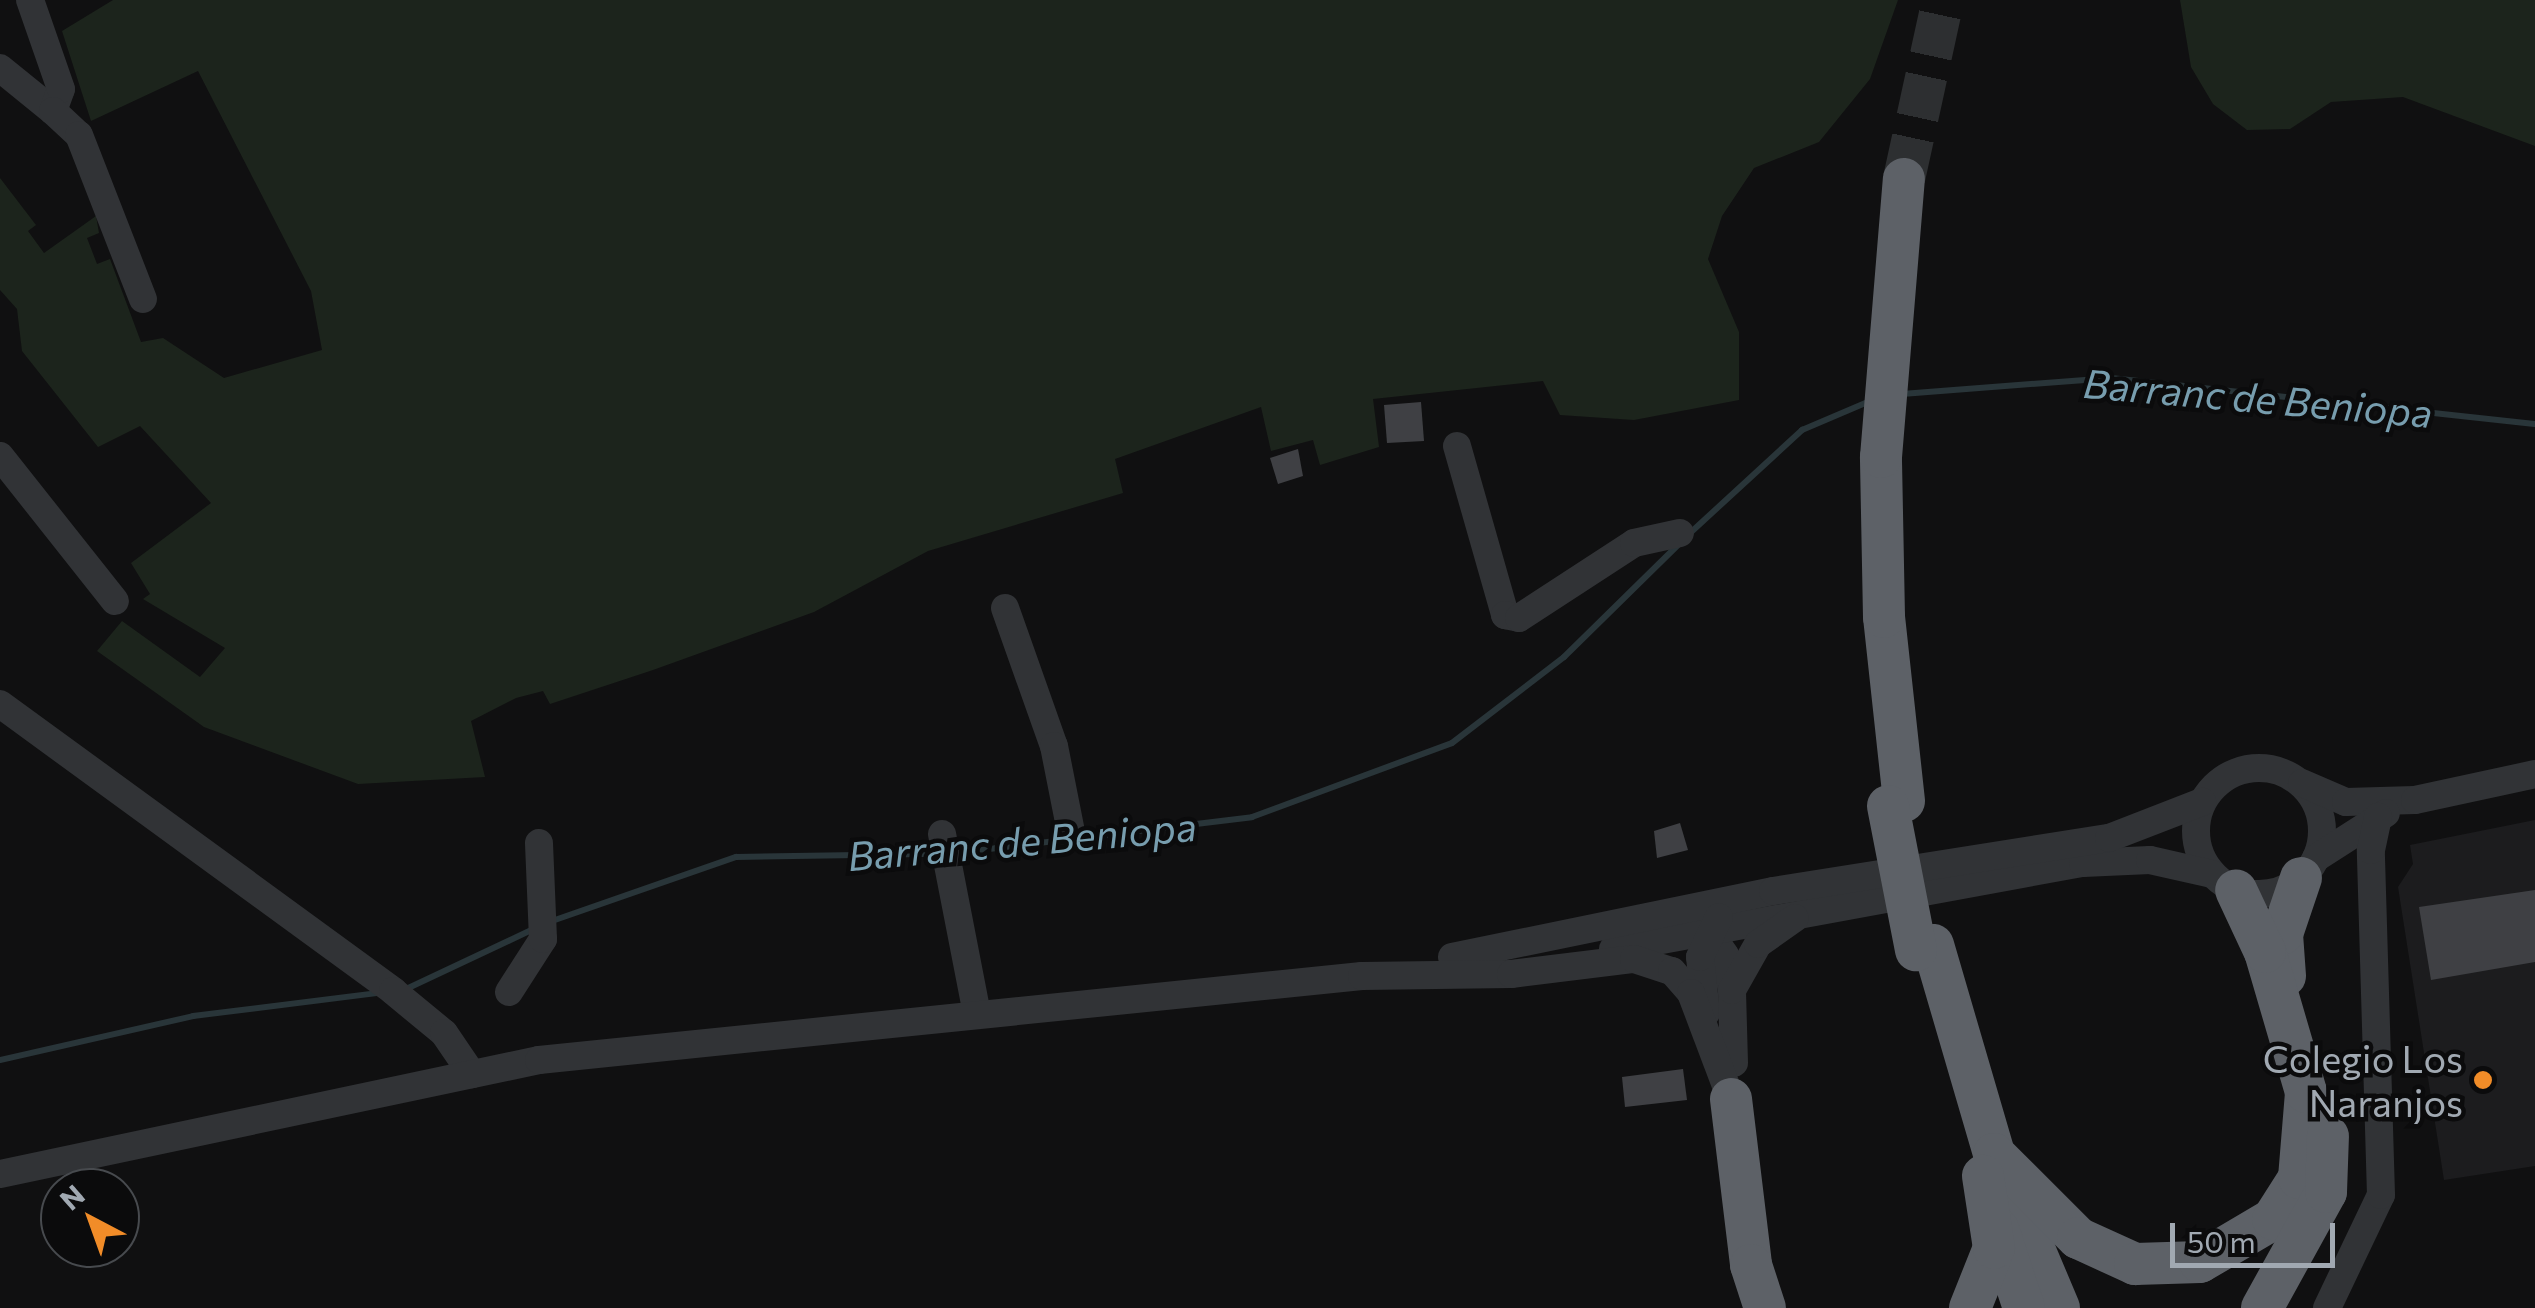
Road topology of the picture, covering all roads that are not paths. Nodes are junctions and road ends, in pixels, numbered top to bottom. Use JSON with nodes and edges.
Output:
{"nodes":[{"id":1,"x":30,"y":0,"type":"edge"},
{"id":2,"x":0,"y":68,"type":"edge"},
{"id":3,"x":53,"y":111,"type":"junction"},
{"id":4,"x":1904,"y":179,"type":"tunnel mouth"},
{"id":5,"x":144,"y":300,"type":"dead end"},
{"id":6,"x":1458,"y":446,"type":"dead end"},
{"id":7,"x":0,"y":456,"type":"edge"},
{"id":8,"x":1680,"y":533,"type":"dead end"},
{"id":9,"x":114,"y":601,"type":"dead end"},
{"id":10,"x":1005,"y":608,"type":"dead end"},
{"id":11,"x":0,"y":704,"type":"edge"},
{"id":12,"x":2535,"y":774,"type":"edge"},
{"id":13,"x":2300,"y":783,"type":"junction"},
{"id":14,"x":2415,"y":800,"type":"junction"},
{"id":15,"x":2202,"y":802,"type":"junction"},
{"id":16,"x":2378,"y":817,"type":"junction"},
{"id":17,"x":1070,"y":826,"type":"dead end"},
{"id":18,"x":942,"y":834,"type":"dead end"},
{"id":19,"x":2082,"y":841,"type":"junction"},
{"id":20,"x":539,"y":843,"type":"dead end"},
{"id":21,"x":2309,"y":868,"type":"junction"},
{"id":22,"x":2224,"y":882,"type":"junction"},
{"id":23,"x":1814,"y":908,"type":"junction"},
{"id":24,"x":1709,"y":928,"type":"junction"},
{"id":25,"x":1522,"y":945,"type":"junction"},
{"id":26,"x":1924,"y":948,"type":"junction"},
{"id":27,"x":1494,"y":969,"type":"junction"},
{"id":28,"x":1362,"y":976,"type":"junction"},
{"id":29,"x":1732,"y":990,"type":"junction"},
{"id":30,"x":509,"y":992,"type":"dead end"},
{"id":31,"x":977,"y":1014,"type":"junction"},
{"id":32,"x":1708,"y":1022,"type":"junction"},
{"id":33,"x":472,"y":1074,"type":"junction"},
{"id":34,"x":1731,"y":1099,"type":"junction"},
{"id":35,"x":1994,"y":1154,"type":"junction"},
{"id":36,"x":0,"y":1174,"type":"edge"},
{"id":37,"x":1992,"y":1210,"type":"junction"},
{"id":38,"x":1752,"y":1244,"type":"junction"},
{"id":39,"x":1766,"y":1308,"type":"edge"},
{"id":40,"x":1791,"y":1308,"type":"edge"},
{"id":41,"x":1970,"y":1308,"type":"edge"},
{"id":42,"x":2024,"y":1308,"type":"edge"},
{"id":43,"x":2059,"y":1308,"type":"edge"},
{"id":44,"x":2262,"y":1308,"type":"edge"},
{"id":45,"x":2327,"y":1308,"type":"edge"}],
"edges":[{"from":1,"to":3,"type":"street"},
{"from":2,"to":3,"type":"street"},
{"from":3,"to":5,"type":"street"},
{"from":4,"to":26,"type":"highway"},
{"from":6,"to":8,"type":"street"},
{"from":7,"to":9,"type":"street"},
{"from":10,"to":17,"type":"street"},
{"from":11,"to":33,"type":"street"},
{"from":12,"to":14,"type":"street"},
{"from":13,"to":14,"type":"street"},
{"from":13,"to":15,"type":"street"},
{"from":13,"to":21,"type":"street"},
{"from":14,"to":16,"type":"street"},
{"from":15,"to":19,"type":"street"},
{"from":15,"to":22,"type":"street"},
{"from":16,"to":21,"type":"street"},
{"from":16,"to":45,"type":"street"},
{"from":18,"to":31,"type":"street"},
{"from":19,"to":24,"type":"street"},
{"from":19,"to":25,"type":"street"},
{"from":20,"to":30,"type":"street"},
{"from":21,"to":22,"type":"street"},
{"from":21,"to":44,"type":"highway"},
{"from":22,"to":23,"type":"street"},
{"from":22,"to":35,"type":"highway"},
{"from":23,"to":24,"type":"street"},
{"from":23,"to":29,"type":"street"},
{"from":24,"to":25,"type":"street"},
{"from":24,"to":27,"type":"street"},
{"from":24,"to":29,"type":"street"},
{"from":24,"to":32,"type":"street"},
{"from":25,"to":28,"type":"street"},
{"from":26,"to":35,"type":"highway"},
{"from":26,"to":37,"type":"highway"},
{"from":27,"to":28,"type":"street"},
{"from":27,"to":32,"type":"street"},
{"from":28,"to":31,"type":"street"},
{"from":29,"to":34,"type":"street"},
{"from":31,"to":33,"type":"street"},
{"from":32,"to":34,"type":"street"},
{"from":33,"to":36,"type":"street"},
{"from":34,"to":38,"type":"highway"},
{"from":35,"to":43,"type":"highway"},
{"from":37,"to":41,"type":"highway"},
{"from":37,"to":42,"type":"highway"},
{"from":38,"to":39,"type":"highway"},
{"from":38,"to":40,"type":"highway"}]}
